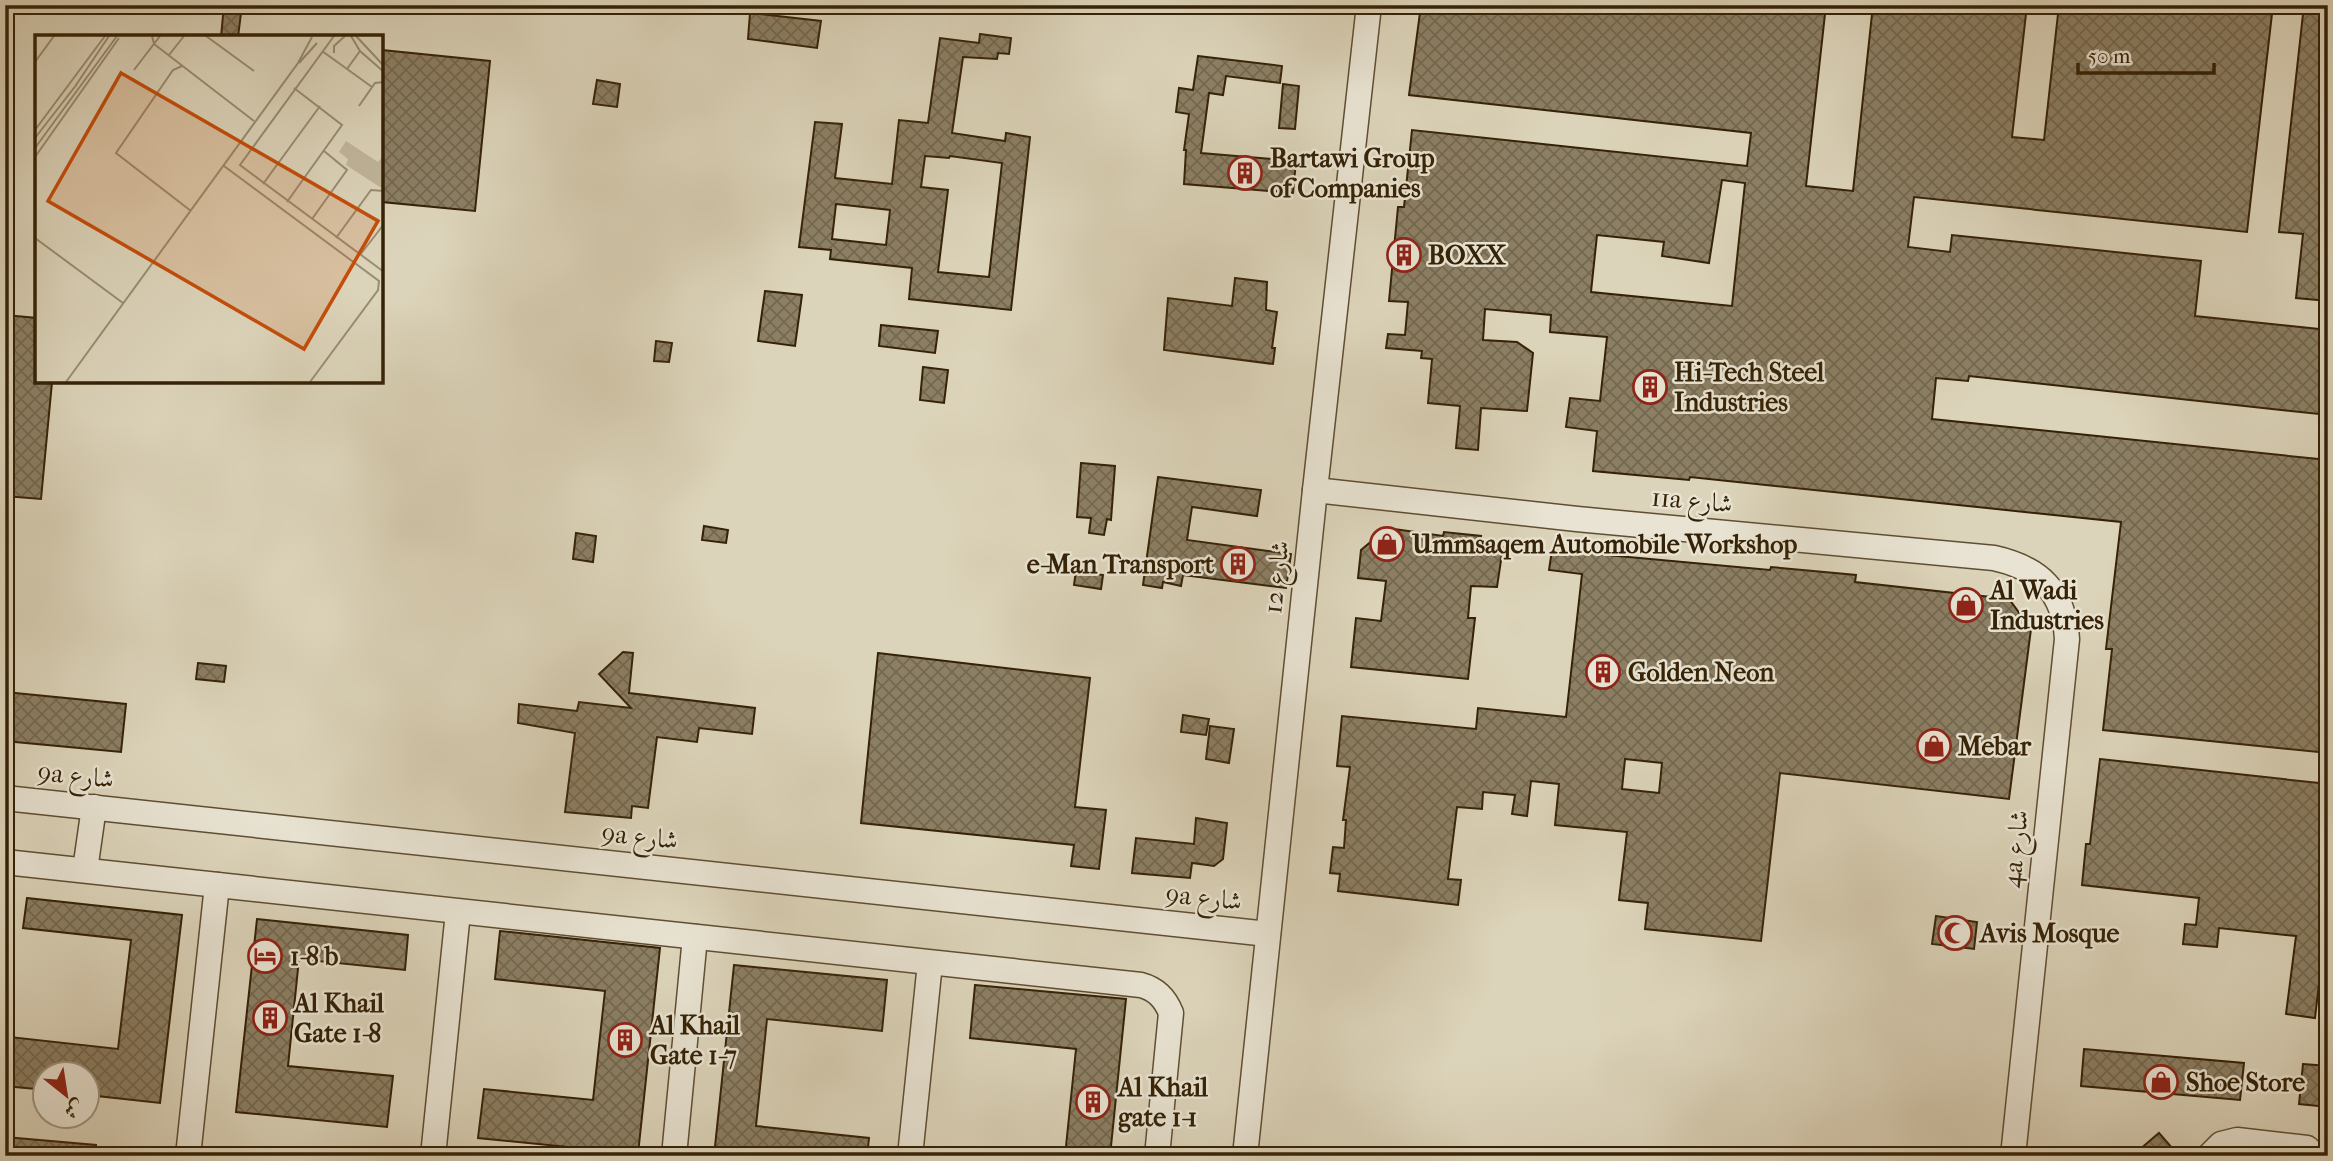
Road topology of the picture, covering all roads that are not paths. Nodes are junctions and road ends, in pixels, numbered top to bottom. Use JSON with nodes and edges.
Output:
{"nodes":[{"id":1,"x":1370,"y":5,"type":"edge"},
{"id":2,"x":1315,"y":490,"type":"junction"},
{"id":3,"x":2054,"y":592,"type":"joint"},
{"id":4,"x":5,"y":797,"type":"edge"},
{"id":5,"x":94,"y":807,"type":"junction"},
{"id":6,"x":5,"y":862,"type":"edge"},
{"id":7,"x":85,"y":870,"type":"junction"},
{"id":8,"x":217,"y":885,"type":"junction"},
{"id":9,"x":458,"y":912,"type":"junction"},
{"id":10,"x":1268,"y":934,"type":"junction"},
{"id":11,"x":695,"y":937,"type":"junction"},
{"id":12,"x":930,"y":963,"type":"junction"},
{"id":13,"x":188,"y":1156,"type":"edge"},
{"id":14,"x":433,"y":1156,"type":"edge"},
{"id":15,"x":674,"y":1156,"type":"edge"},
{"id":16,"x":911,"y":1156,"type":"edge"},
{"id":17,"x":1157,"y":1156,"type":"edge"},
{"id":18,"x":1245,"y":1156,"type":"edge"},
{"id":19,"x":2013,"y":1156,"type":"edge"},
{"id":20,"x":2209,"y":1156,"type":"edge"},
{"id":21,"x":2316,"y":1156,"type":"edge"}],
"edges":[{"from":1,"to":2,"type":"street","name":"شارع 12"},
{"from":2,"to":3,"type":"street","name":"11a شارع"},
{"from":2,"to":10,"type":"street","name":"شارع 12"},
{"from":3,"to":19,"type":"street","name":"4a شارع"},
{"from":4,"to":5,"type":"street","name":"9a شارع"},
{"from":5,"to":7,"type":"street"},
{"from":5,"to":10,"type":"street","name":"9a شارع"},
{"from":6,"to":7,"type":"street"},
{"from":7,"to":8,"type":"street"},
{"from":8,"to":9,"type":"street"},
{"from":8,"to":13,"type":"street"},
{"from":9,"to":11,"type":"street"},
{"from":9,"to":14,"type":"street"},
{"from":10,"to":18,"type":"street","name":"شارع 12"},
{"from":11,"to":12,"type":"street"},
{"from":11,"to":15,"type":"street"},
{"from":12,"to":16,"type":"street"},
{"from":12,"to":17,"type":"street"},
{"from":20,"to":21,"type":"street"}]}
